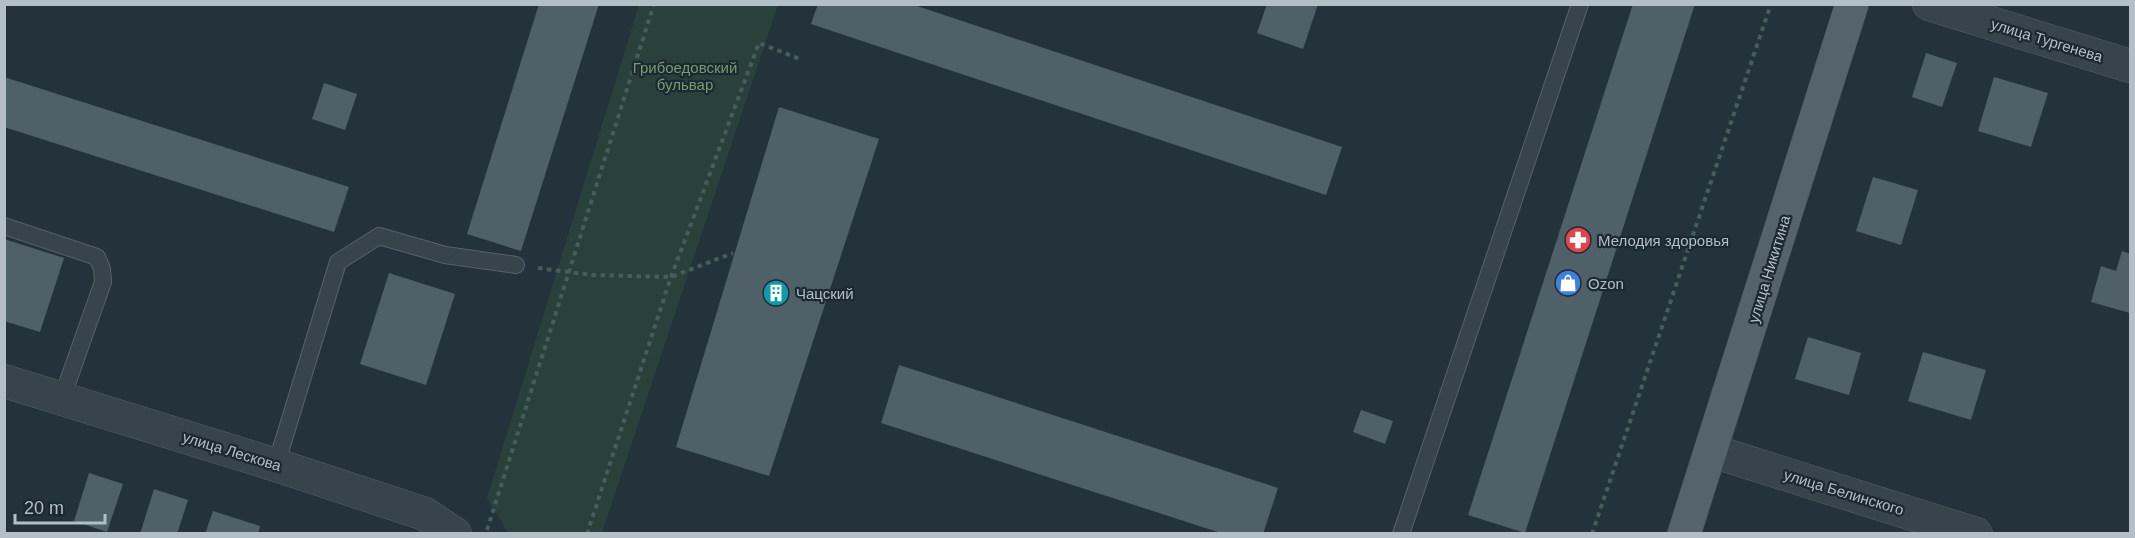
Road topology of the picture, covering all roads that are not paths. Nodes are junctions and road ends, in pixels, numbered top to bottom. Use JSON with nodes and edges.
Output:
{"nodes":[{"id":1,"x":1580,"y":4,"type":"edge"},
{"id":2,"x":1852,"y":4,"type":"edge"},
{"id":3,"x":1929,"y":4,"type":"edge"},
{"id":4,"x":2130,"y":66,"type":"edge"},
{"id":5,"x":4,"y":226,"type":"edge"},
{"id":6,"x":516,"y":265,"type":"road end"},
{"id":7,"x":4,"y":381,"type":"edge"},
{"id":8,"x":62,"y":398,"type":"junction"},
{"id":9,"x":1712,"y":451,"type":"junction"},
{"id":10,"x":276,"y":465,"type":"junction"},
{"id":11,"x":455,"y":534,"type":"edge"},
{"id":12,"x":1401,"y":534,"type":"edge"},
{"id":13,"x":1684,"y":534,"type":"edge"},
{"id":14,"x":1976,"y":534,"type":"edge"}],
"edges":[{"from":1,"to":12,"type":"lane"},
{"from":2,"to":9,"type":"main road","name":"улица Никитина"},
{"from":3,"to":4,"type":"street","name":"улица Тургенева"},
{"from":5,"to":8,"type":"lane"},
{"from":6,"to":10,"type":"lane"},
{"from":7,"to":8,"type":"street","name":"улица Лескова"},
{"from":8,"to":10,"type":"street","name":"улица Лескова"},
{"from":9,"to":13,"type":"main road","name":"улица Никитина"},
{"from":9,"to":14,"type":"street","name":"улица Белинского"},
{"from":10,"to":11,"type":"street","name":"улица Лескова"}]}
